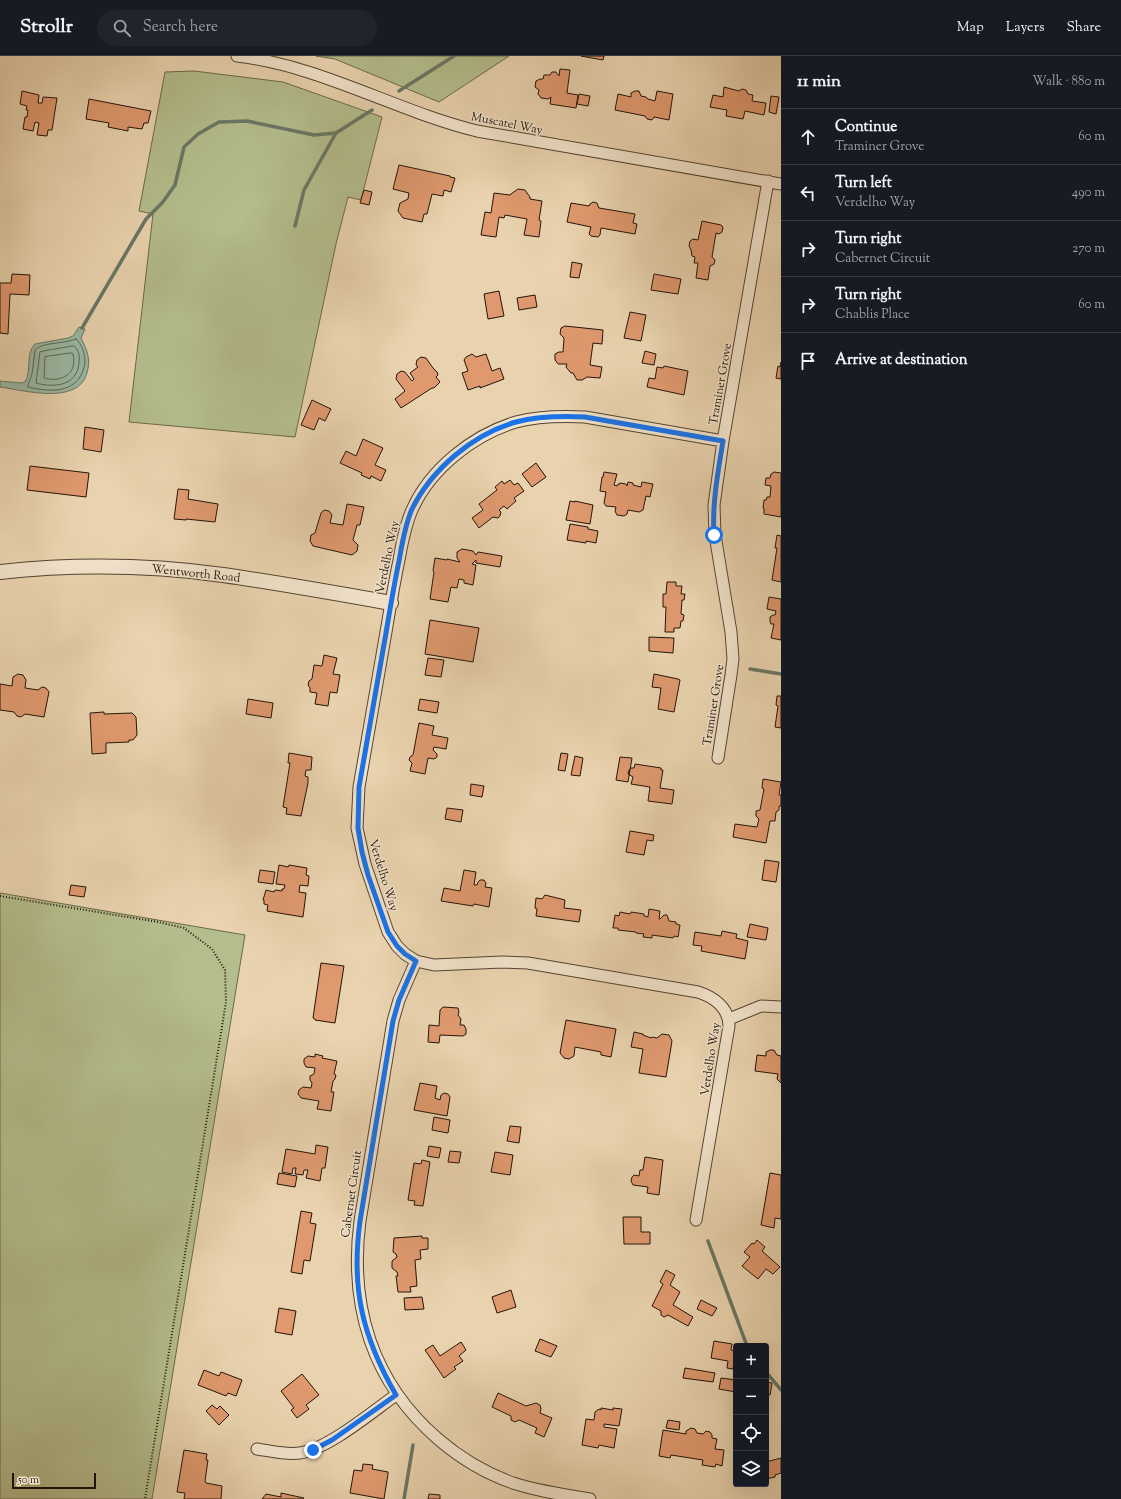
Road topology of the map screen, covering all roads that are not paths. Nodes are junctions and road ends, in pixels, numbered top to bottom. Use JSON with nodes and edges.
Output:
{"nodes":[{"id":1,"x":237,"y":56,"type":"edge"},
{"id":2,"x":768,"y":181,"type":"junction"},
{"id":3,"x":781,"y":184,"type":"edge"},
{"id":4,"x":723,"y":441,"type":"junction"},
{"id":5,"x":0,"y":572,"type":"edge"},
{"id":6,"x":391,"y":603,"type":"junction"},
{"id":7,"x":718,"y":758,"type":"dead end"},
{"id":8,"x":416,"y":961,"type":"junction"},
{"id":9,"x":781,"y":1007,"type":"edge"},
{"id":10,"x":729,"y":1019,"type":"junction"},
{"id":11,"x":696,"y":1220,"type":"dead end"},
{"id":12,"x":396,"y":1395,"type":"junction"},
{"id":13,"x":257,"y":1449,"type":"dead end"},
{"id":14,"x":590,"y":1499,"type":"edge"}],
"edges":[{"from":1,"to":2,"type":"street","name":"Muscatel Way"},
{"from":2,"to":3,"type":"street","name":"Muscatel Way"},
{"from":2,"to":4,"type":"street","name":"Traminer Grove"},
{"from":4,"to":6,"type":"street","name":"Verdelho Way"},
{"from":4,"to":7,"type":"street","name":"Traminer Grove"},
{"from":5,"to":6,"type":"street","name":"Wentworth Road"},
{"from":6,"to":8,"type":"street","name":"Verdelho Way"},
{"from":8,"to":10,"type":"street","name":"Verdelho Way"},
{"from":8,"to":12,"type":"street","name":"Cabernet Circuit"},
{"from":9,"to":10,"type":"street"},
{"from":10,"to":11,"type":"street","name":"Verdelho Way"},
{"from":12,"to":13,"type":"street"},
{"from":12,"to":14,"type":"street","name":"Cabernet Circuit"}]}
